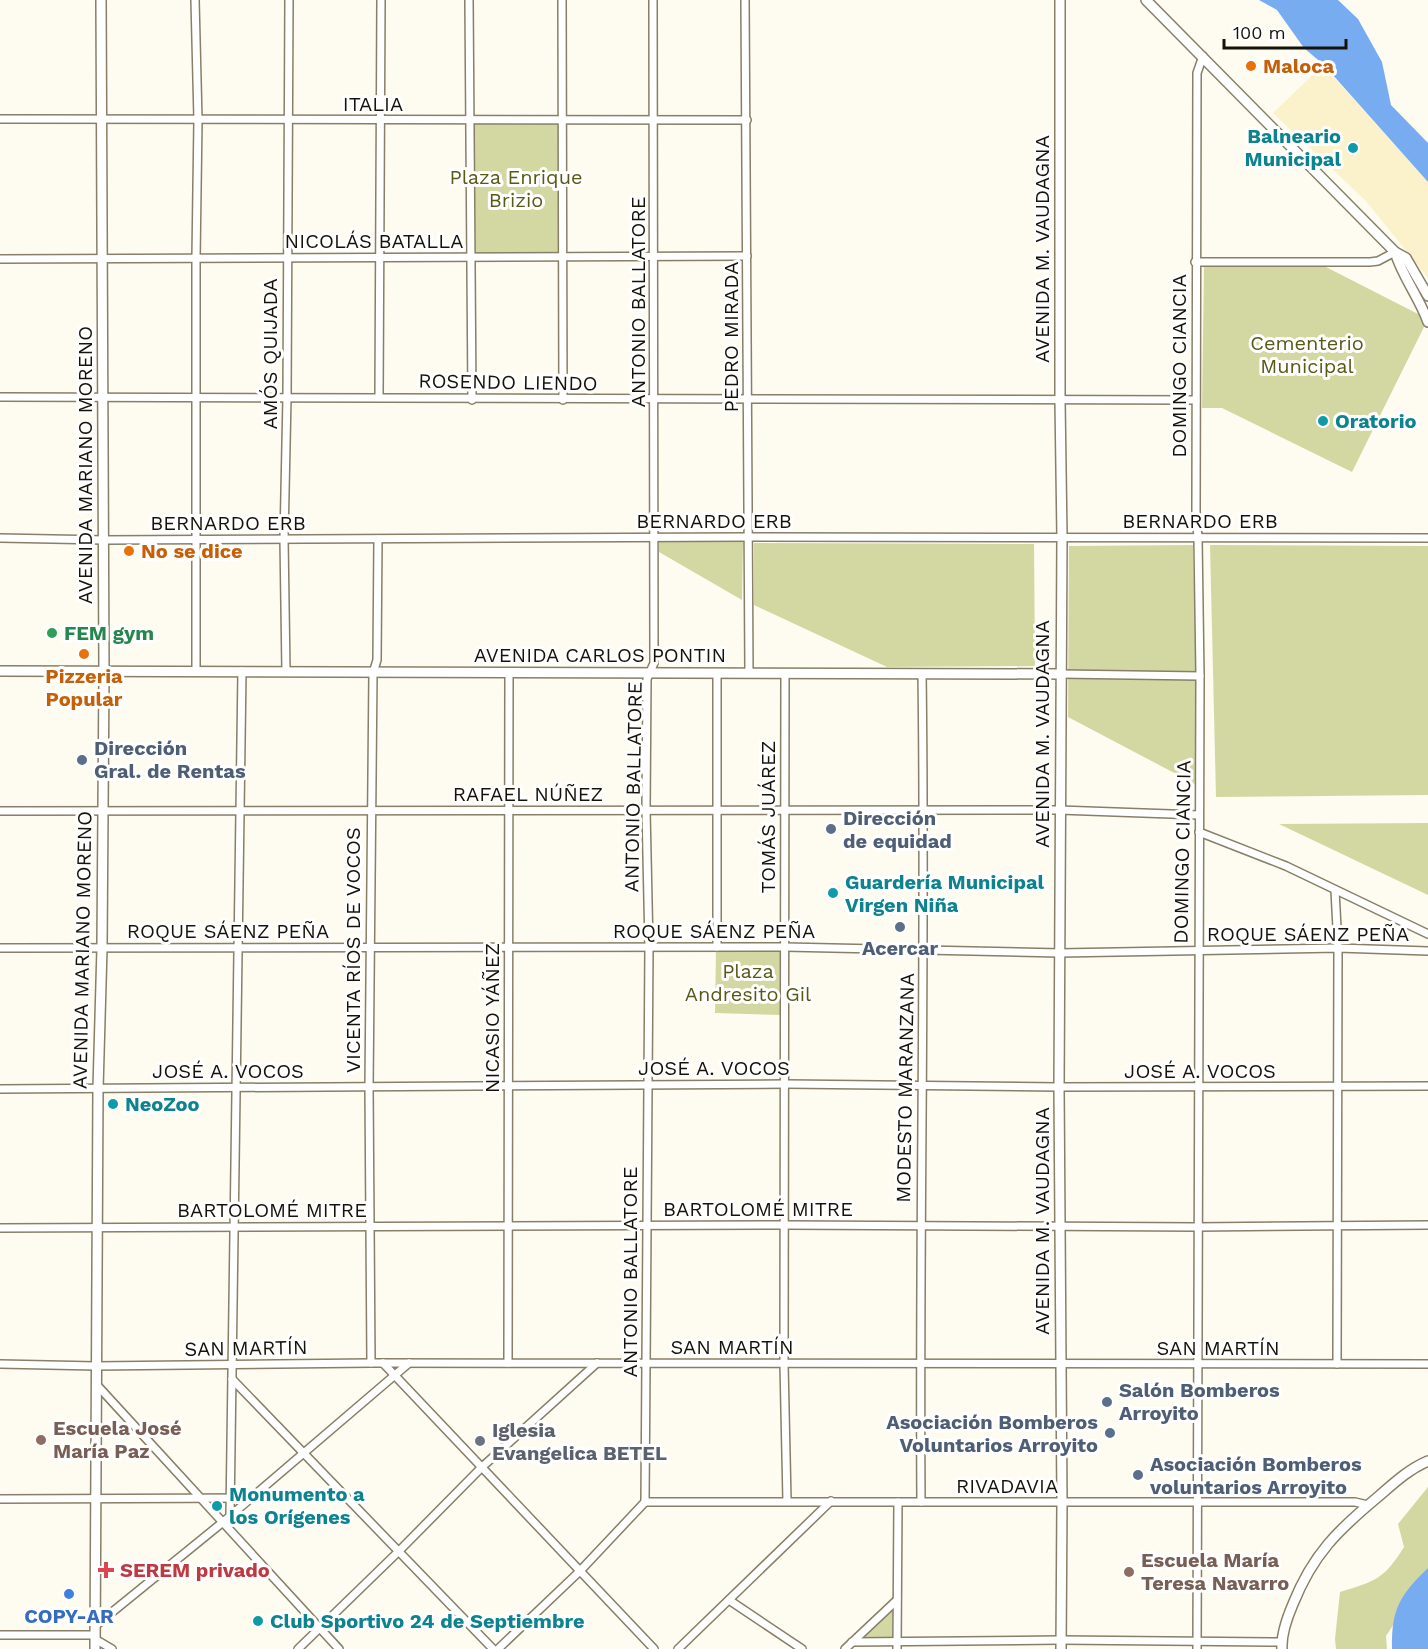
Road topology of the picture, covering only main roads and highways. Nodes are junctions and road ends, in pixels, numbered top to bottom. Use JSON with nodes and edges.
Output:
{"nodes":[{"id":1,"x":101,"y":0,"type":"edge"},
{"id":2,"x":1060,"y":0,"type":"edge"},
{"id":3,"x":1146,"y":0,"type":"edge"},
{"id":4,"x":1395,"y":252,"type":"junction"},
{"id":5,"x":1428,"y":296,"type":"edge"},
{"id":6,"x":1428,"y":322,"type":"edge"},
{"id":7,"x":0,"y":671,"type":"edge"},
{"id":8,"x":104,"y":672,"type":"junction"},
{"id":9,"x":1061,"y":674,"type":"junction"},
{"id":10,"x":1428,"y":1461,"type":"edge"},
{"id":11,"x":95,"y":1637,"type":"edge"},
{"id":12,"x":1061,"y":1644,"type":"edge"},
{"id":13,"x":1282,"y":1646,"type":"edge"}],
"edges":[{"from":1,"to":8,"type":"main road","name":"AVENIDA MARIANO MORENO"},
{"from":2,"to":9,"type":"main road","name":"AVENIDA M. VAUDAGNA"},
{"from":3,"to":4,"type":"main road"},
{"from":4,"to":5,"type":"main road"},
{"from":4,"to":6,"type":"main road"},
{"from":7,"to":8,"type":"main road","name":"AVENIDA CARLOS PONTIN"},
{"from":8,"to":9,"type":"main road","name":"AVENIDA CARLOS PONTIN"},
{"from":8,"to":11,"type":"main road","name":"AVENIDA MARIANO MORENO"},
{"from":9,"to":12,"type":"main road","name":"AVENIDA M. VAUDAGNA"},
{"from":10,"to":13,"type":"main road"}]}
